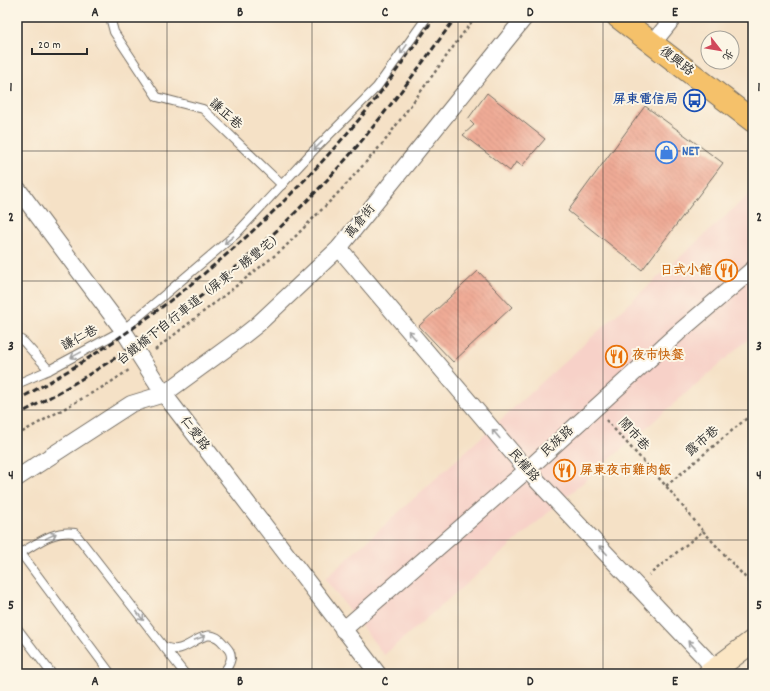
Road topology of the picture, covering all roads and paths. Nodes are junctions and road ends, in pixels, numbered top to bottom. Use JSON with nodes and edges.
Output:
{"nodes":[{"id":1,"x":110,"y":17,"type":"edge"},
{"id":2,"x":427,"y":17,"type":"edge"},
{"id":3,"x":475,"y":17,"type":"edge"},
{"id":4,"x":525,"y":17,"type":"edge"},
{"id":5,"x":618,"y":17,"type":"edge"},
{"id":6,"x":674,"y":17,"type":"edge"},
{"id":7,"x":652,"y":44,"type":"junction"},
{"id":8,"x":753,"y":121,"type":"edge"},
{"id":9,"x":282,"y":185,"type":"junction"},
{"id":10,"x":17,"y":188,"type":"edge"},
{"id":11,"x":339,"y":248,"type":"junction"},
{"id":12,"x":753,"y":269,"type":"edge"},
{"id":13,"x":122,"y":330,"type":"junction"},
{"id":14,"x":17,"y":337,"type":"edge"},
{"id":15,"x":143,"y":360,"type":"junction"},
{"id":16,"x":49,"y":370,"type":"junction"},
{"id":17,"x":17,"y":384,"type":"edge"},
{"id":18,"x":164,"y":394,"type":"junction"},
{"id":19,"x":595,"y":408,"type":"junction"},
{"id":20,"x":753,"y":413,"type":"edge"},
{"id":21,"x":17,"y":435,"type":"edge"},
{"id":22,"x":527,"y":470,"type":"junction"},
{"id":23,"x":17,"y":478,"type":"edge"},
{"id":24,"x":666,"y":486,"type":"junction"},
{"id":25,"x":703,"y":531,"type":"junction"},
{"id":26,"x":18,"y":552,"type":"edge"},
{"id":27,"x":636,"y":586,"type":"junction"},
{"id":28,"x":753,"y":586,"type":"edge"},
{"id":29,"x":17,"y":628,"type":"edge"},
{"id":30,"x":343,"y":630,"type":"junction"},
{"id":31,"x":753,"y":641,"type":"edge"},
{"id":32,"x":164,"y":647,"type":"junction"},
{"id":33,"x":714,"y":673,"type":"edge"},
{"id":34,"x":52,"y":674,"type":"edge"},
{"id":35,"x":111,"y":674,"type":"edge"},
{"id":36,"x":185,"y":674,"type":"edge"},
{"id":37,"x":222,"y":674,"type":"edge"},
{"id":38,"x":378,"y":674,"type":"edge"}],
"edges":[{"from":1,"to":9,"type":"lane","name":"謙正巷"},
{"from":2,"to":9,"type":"lane","one_way":true},
{"from":3,"to":15,"type":"path","name":"台鐵橋下自行車道（屏東～勝豐宅）"},
{"from":4,"to":11,"type":"street","name":"萬倉街"},
{"from":5,"to":7,"type":"main road","name":"復興路"},
{"from":6,"to":7,"type":"street"},
{"from":7,"to":8,"type":"main road","name":"復興路"},
{"from":9,"to":13,"type":"lane","one_way":true},
{"from":10,"to":13,"type":"street","name":"仁愛路"},
{"from":11,"to":18,"type":"street","name":"萬倉街"},
{"from":22,"to":11,"type":"street","name":"民權路","one_way":true},
{"from":12,"to":19,"type":"street","name":"民族路"},
{"from":13,"to":15,"type":"street","name":"仁愛路"},
{"from":13,"to":16,"type":"lane","name":"謙仁巷","one_way":true},
{"from":14,"to":16,"type":"lane"},
{"from":15,"to":18,"type":"street","name":"仁愛路"},
{"from":15,"to":21,"type":"path","name":"台鐵橋下自行車道（屏東～勝豐宅）"},
{"from":16,"to":17,"type":"lane","name":"謙仁巷"},
{"from":18,"to":23,"type":"street","name":"萬倉街"},
{"from":18,"to":30,"type":"street","name":"仁愛路"},
{"from":19,"to":22,"type":"street","name":"民族路"},
{"from":19,"to":24,"type":"path","name":"鬧市巷"},
{"from":20,"to":24,"type":"path","name":"露市巷"},
{"from":27,"to":22,"type":"street","name":"民權路","one_way":true},
{"from":22,"to":30,"type":"street","name":"民族路"},
{"from":24,"to":25,"type":"path","name":"鬧市巷"},
{"from":25,"to":27,"type":"path"},
{"from":25,"to":28,"type":"path","name":"鬧市巷"},
{"from":26,"to":32,"type":"lane","one_way":true},
{"from":26,"to":35,"type":"lane"},
{"from":33,"to":27,"type":"street","name":"民權路","one_way":true},
{"from":29,"to":34,"type":"lane"},
{"from":30,"to":38,"type":"street","name":"仁愛路"},
{"from":31,"to":33,"type":"street"},
{"from":32,"to":36,"type":"lane"},
{"from":32,"to":37,"type":"lane","one_way":true}]}
